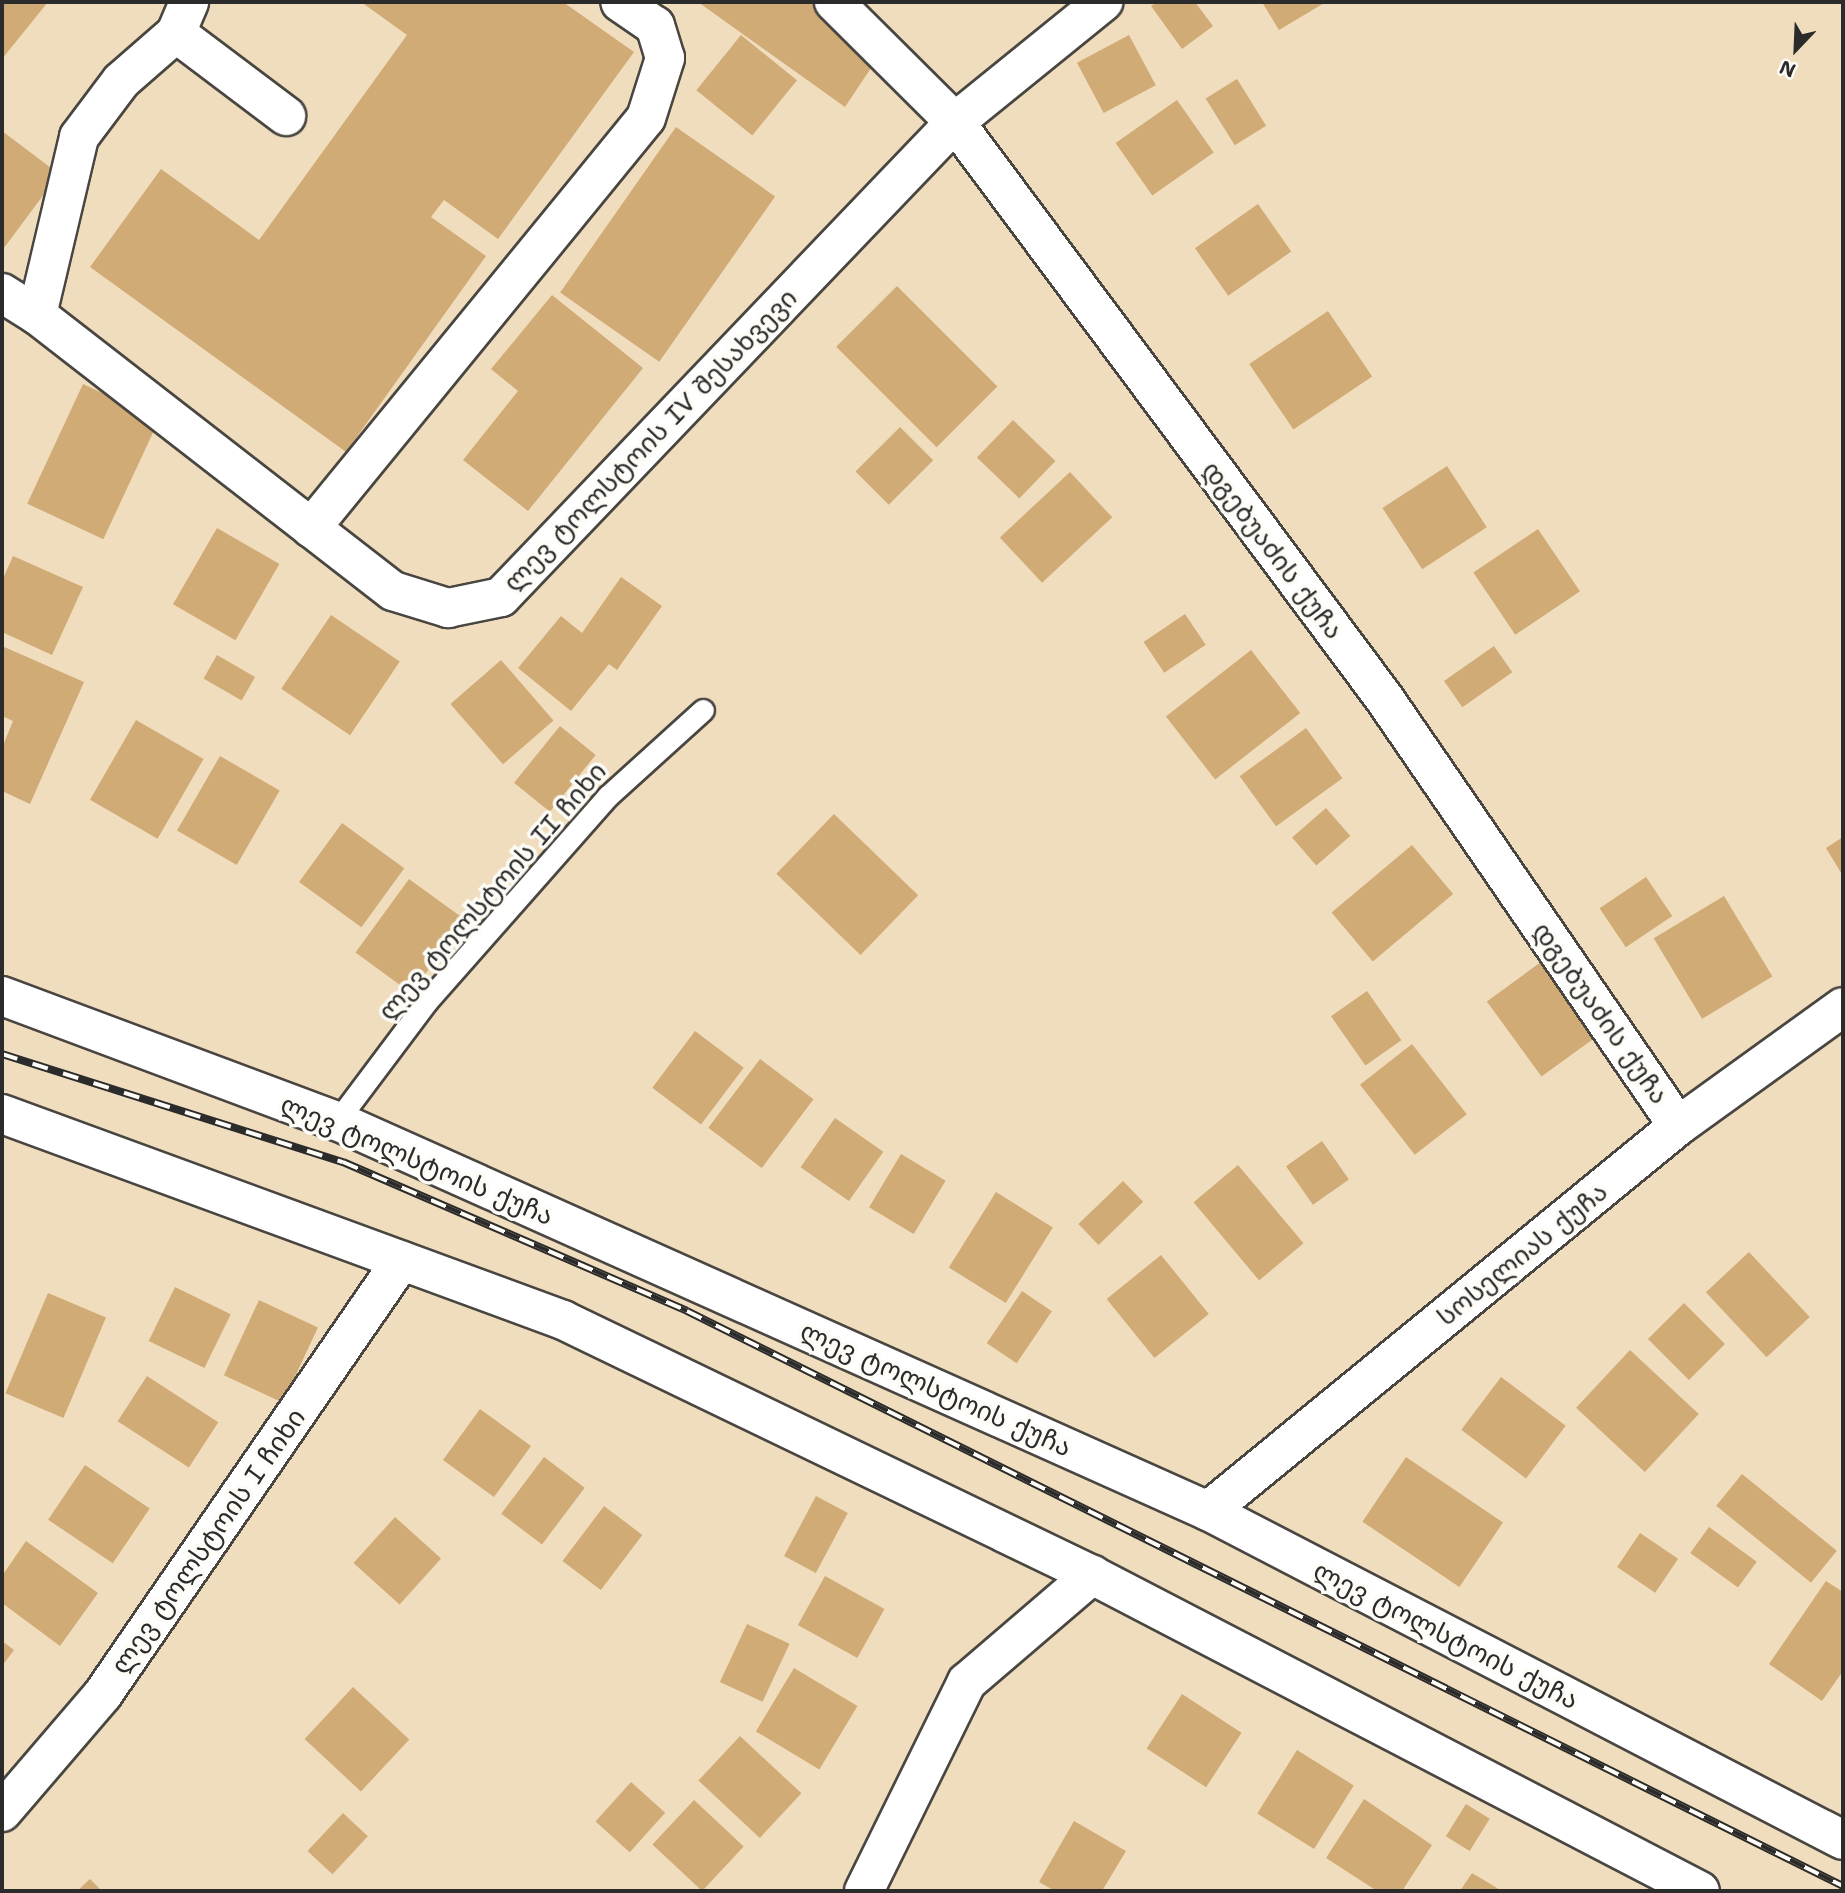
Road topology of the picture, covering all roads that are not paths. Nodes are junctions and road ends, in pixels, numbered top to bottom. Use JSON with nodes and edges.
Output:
{"nodes":[{"id":1,"x":620,"y":2,"type":"edge"},
{"id":2,"x":834,"y":2,"type":"edge"},
{"id":3,"x":1103,"y":2,"type":"edge"},
{"id":4,"x":182,"y":18,"type":"edge"},
{"id":5,"x":286,"y":116,"type":"dead end"},
{"id":6,"x":955,"y":122,"type":"junction"},
{"id":7,"x":2,"y":293,"type":"edge"},
{"id":8,"x":37,"y":315,"type":"junction"},
{"id":9,"x":311,"y":528,"type":"junction"},
{"id":10,"x":703,"y":710,"type":"dead end"},
{"id":11,"x":2,"y":996,"type":"edge"},
{"id":12,"x":1843,"y":1007,"type":"edge"},
{"id":13,"x":2,"y":1114,"type":"edge"},
{"id":14,"x":337,"y":1121,"type":"junction"},
{"id":15,"x":1678,"y":1126,"type":"junction"},
{"id":16,"x":401,"y":1261,"type":"junction"},
{"id":17,"x":1208,"y":1511,"type":"junction"},
{"id":18,"x":1092,"y":1575,"type":"junction"},
{"id":19,"x":2,"y":1812,"type":"edge"},
{"id":20,"x":1843,"y":1840,"type":"edge"},
{"id":21,"x":864,"y":1891,"type":"edge"},
{"id":22,"x":1700,"y":1891,"type":"edge"}],
"edges":[{"from":1,"to":9,"type":"street"},
{"from":2,"to":6,"type":"street","name":"დგებუაძის ქუჩა"},
{"from":3,"to":6,"type":"street","name":"ლევ ტოლსტოის IV შესახვევი"},
{"from":4,"to":5,"type":"street"},
{"from":4,"to":8,"type":"street"},
{"from":6,"to":9,"type":"street","name":"ლევ ტოლსტოის IV შესახვევი"},
{"from":6,"to":15,"type":"street","name":"დგებუაძის ქუჩა"},
{"from":7,"to":8,"type":"street","name":"ლევ ტოლსტოის IV შესახვევი"},
{"from":8,"to":9,"type":"street","name":"ლევ ტოლსტოის IV შესახვევი"},
{"from":10,"to":14,"type":"lane","name":"ლევ ტოლსტოის II ჩიხი"},
{"from":11,"to":14,"type":"street","name":"ლევ ტოლსტოის ქუჩა"},
{"from":12,"to":15,"type":"street","name":"სოსელიას ქუჩა"},
{"from":13,"to":16,"type":"street"},
{"from":14,"to":17,"type":"street","name":"ლევ ტოლსტოის ქუჩა"},
{"from":15,"to":17,"type":"street","name":"სოსელიას ქუჩა"},
{"from":16,"to":18,"type":"street"},
{"from":16,"to":19,"type":"street","name":"ლევ ტოლსტოის I ჩიხი"},
{"from":17,"to":20,"type":"street","name":"ლევ ტოლსტოის ქუჩა"},
{"from":18,"to":21,"type":"street"},
{"from":18,"to":22,"type":"street"}]}
